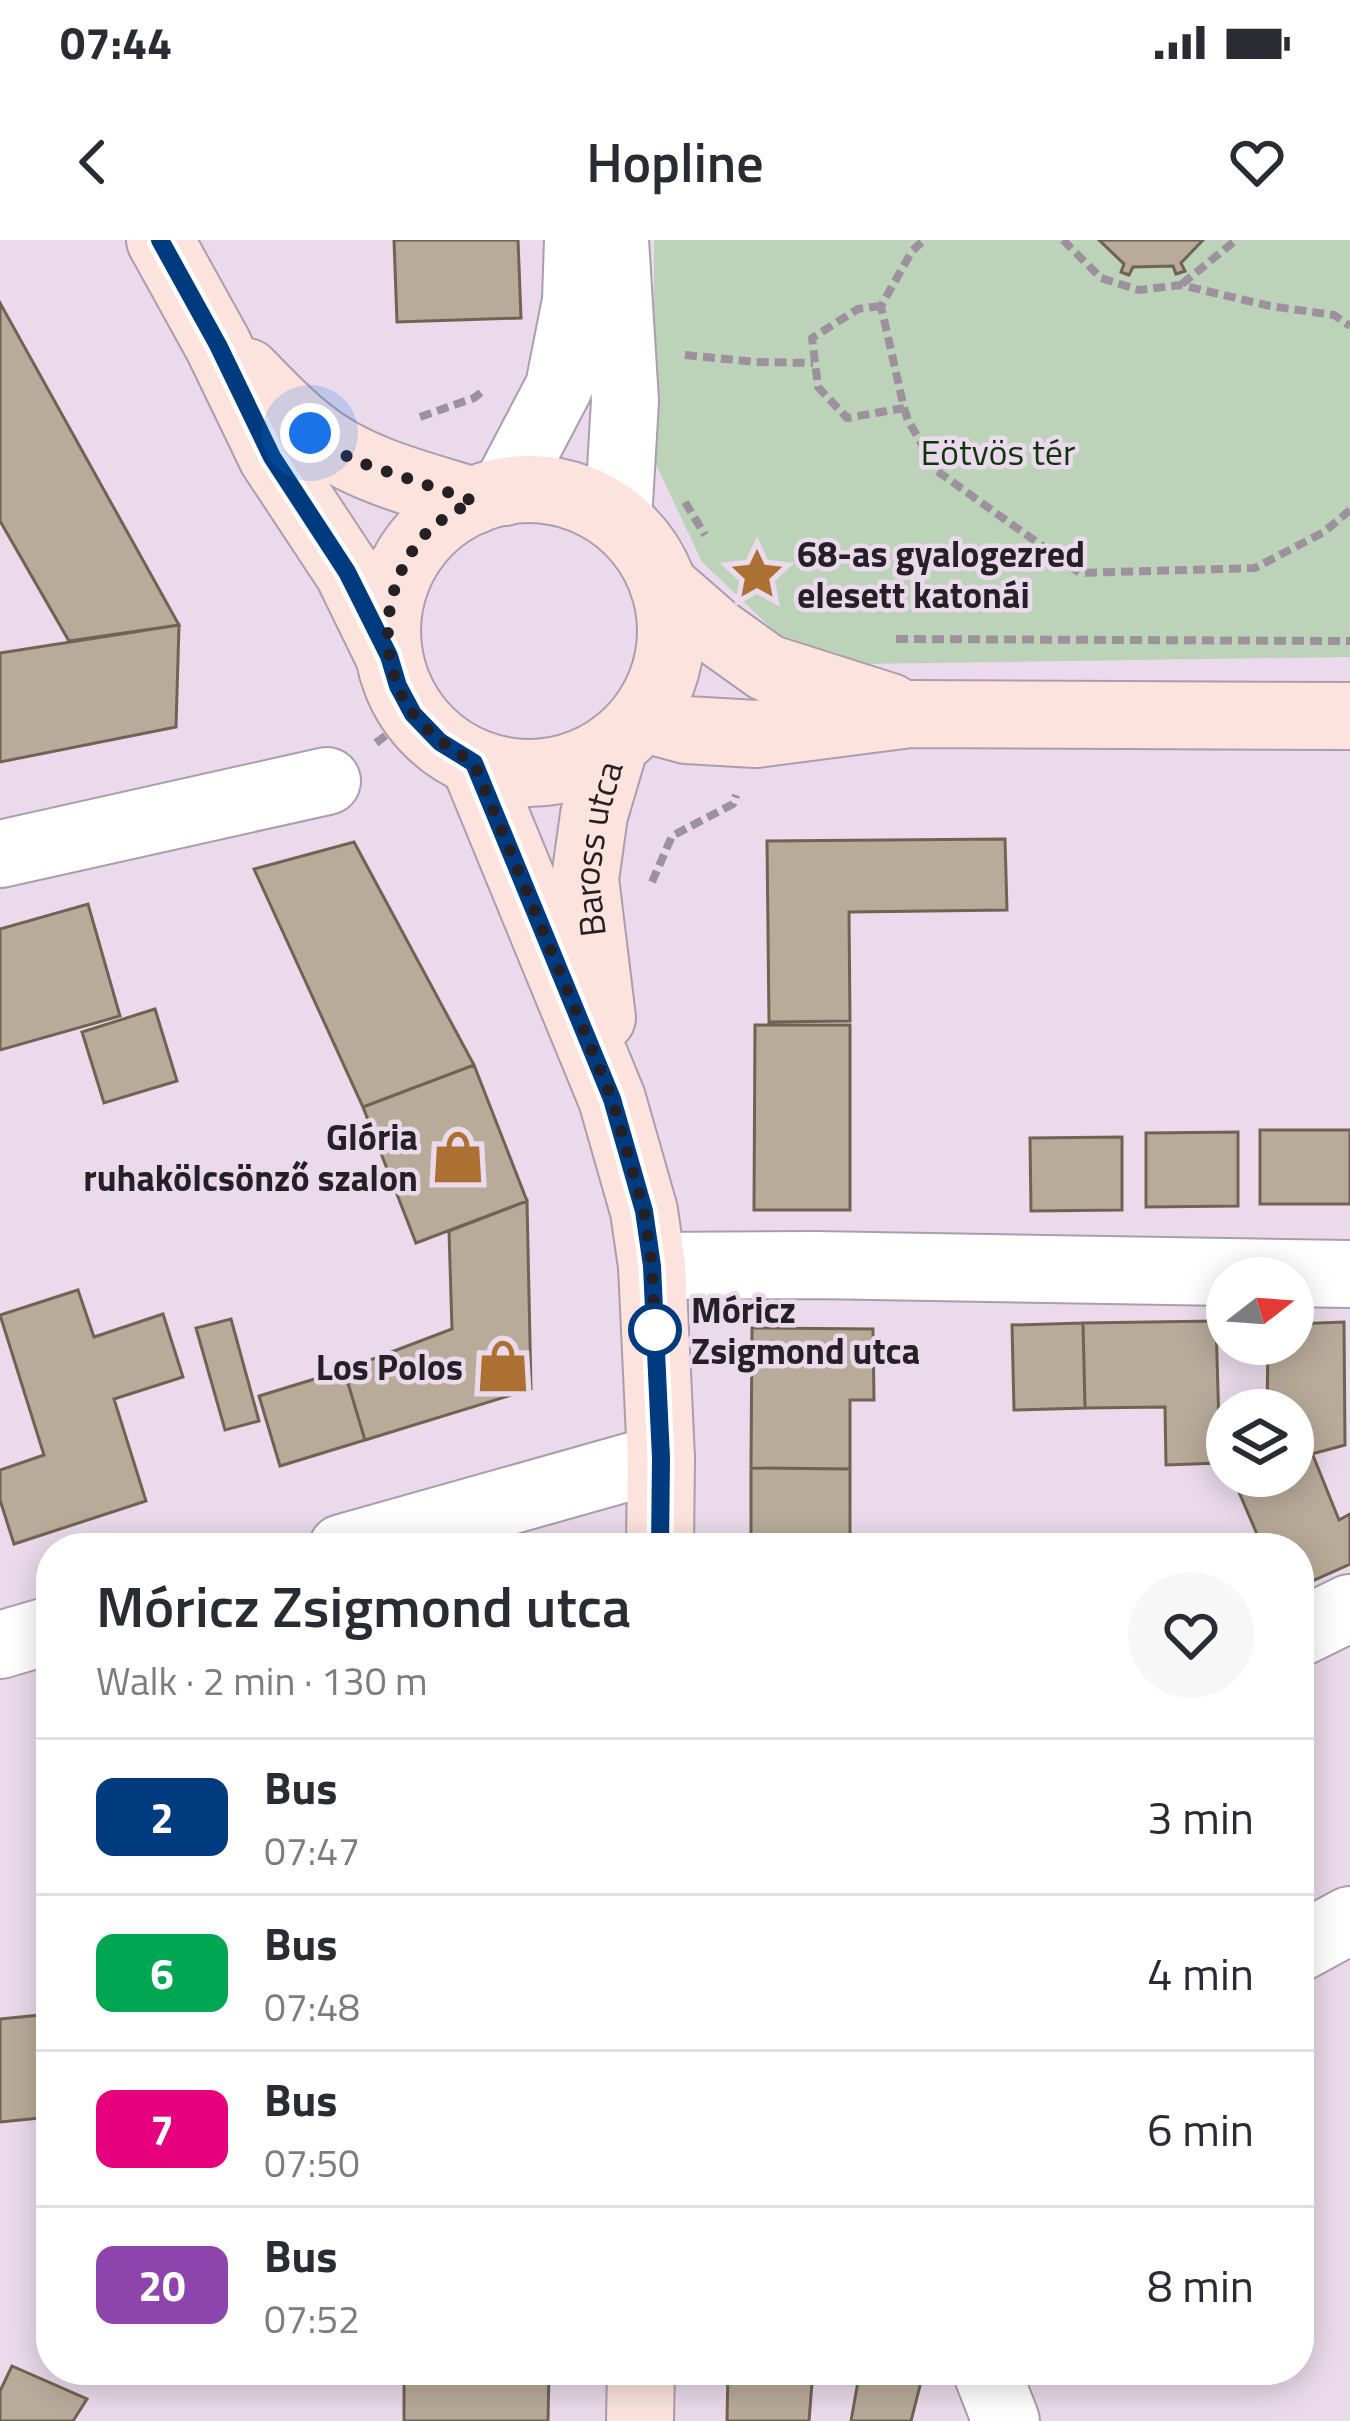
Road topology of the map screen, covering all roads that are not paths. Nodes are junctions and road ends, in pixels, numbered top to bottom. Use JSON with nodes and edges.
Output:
{"nodes":[{"id":1,"x":160,"y":240,"type":"edge"},
{"id":2,"x":578,"y":240,"type":"edge"},
{"id":3,"x":615,"y":240,"type":"edge"},
{"id":4,"x":218,"y":345,"type":"junction"},
{"id":5,"x":489,"y":496,"type":"junction"},
{"id":6,"x":618,"y":520,"type":"junction"},
{"id":7,"x":686,"y":564,"type":"junction"},
{"id":8,"x":389,"y":656,"type":"junction"},
{"id":9,"x":910,"y":714,"type":"junction"},
{"id":10,"x":1350,"y":716,"type":"edge"},
{"id":11,"x":628,"y":731,"type":"junction"},
{"id":12,"x":474,"y":763,"type":"junction"},
{"id":13,"x":327,"y":781,"type":"dead end"},
{"id":14,"x":0,"y":854,"type":"edge"},
{"id":15,"x":612,"y":1099,"type":"junction"},
{"id":16,"x":652,"y":1266,"type":"junction"},
{"id":17,"x":1350,"y":1274,"type":"edge"},
{"id":18,"x":661,"y":1458,"type":"junction"},
{"id":19,"x":395,"y":1533,"type":"edge"},
{"id":20,"x":660,"y":1533,"type":"edge"},
{"id":21,"x":1350,"y":1608,"type":"edge"},
{"id":22,"x":1314,"y":1626,"type":"edge"},
{"id":23,"x":36,"y":1634,"type":"edge"},
{"id":24,"x":0,"y":1645,"type":"edge"},
{"id":25,"x":1350,"y":1920,"type":"edge"},
{"id":26,"x":1314,"y":1940,"type":"edge"},
{"id":27,"x":641,"y":2385,"type":"edge"},
{"id":28,"x":992,"y":2385,"type":"edge"},
{"id":29,"x":640,"y":2421,"type":"edge"},
{"id":30,"x":1006,"y":2421,"type":"edge"}],
"edges":[{"from":1,"to":4,"type":"street"},
{"from":2,"to":5,"type":"street"},
{"from":3,"to":6,"type":"street"},
{"from":4,"to":5,"type":"street"},
{"from":4,"to":8,"type":"street"},
{"from":5,"to":6,"type":"street"},
{"from":5,"to":8,"type":"street"},
{"from":6,"to":7,"type":"street"},
{"from":7,"to":9,"type":"street"},
{"from":7,"to":11,"type":"street"},
{"from":8,"to":12,"type":"street"},
{"from":9,"to":10,"type":"street"},
{"from":9,"to":11,"type":"street"},
{"from":11,"to":12,"type":"street"},
{"from":11,"to":15,"type":"street","name":"Baross utca"},
{"from":12,"to":15,"type":"street","name":"Baross utca"},
{"from":13,"to":14,"type":"street"},
{"from":15,"to":16,"type":"street","name":"Baross utca"},
{"from":16,"to":17,"type":"street"},
{"from":16,"to":18,"type":"street","name":"Baross utca"},
{"from":18,"to":19,"type":"street"},
{"from":18,"to":20,"type":"street","name":"Baross utca"},
{"from":21,"to":22,"type":"street"},
{"from":23,"to":24,"type":"street"},
{"from":25,"to":26,"type":"street"},
{"from":27,"to":29,"type":"street"},
{"from":28,"to":30,"type":"street"}]}
